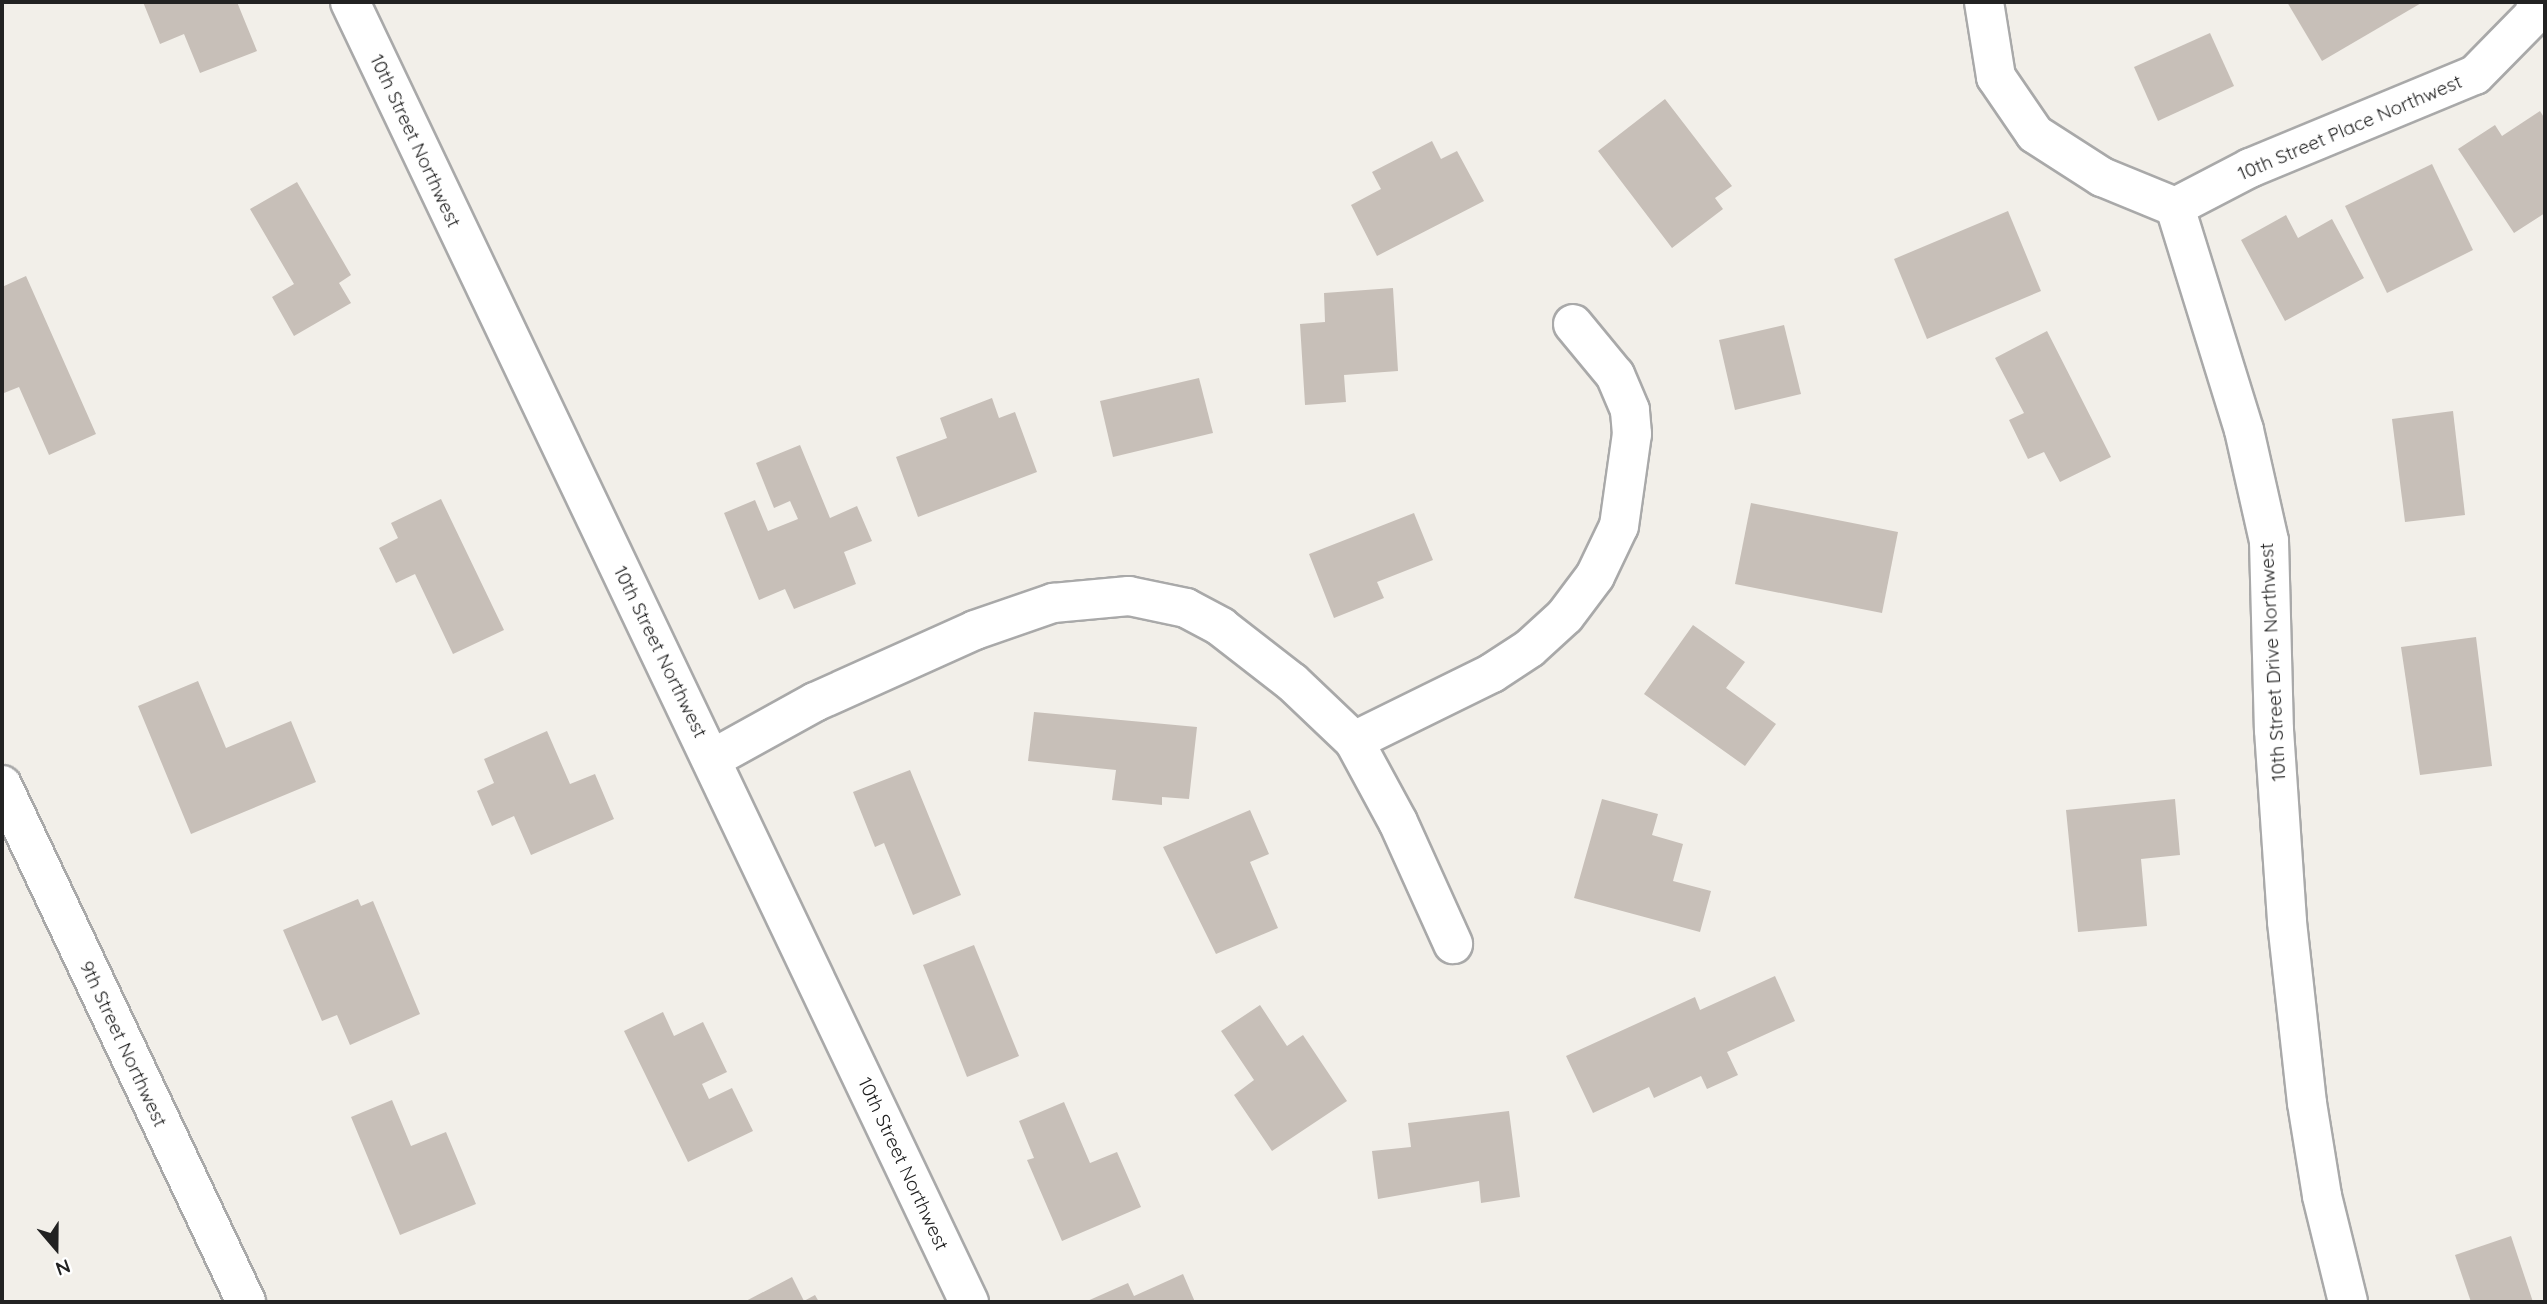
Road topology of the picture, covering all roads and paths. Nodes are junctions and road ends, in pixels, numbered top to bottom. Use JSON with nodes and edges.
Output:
{"nodes":[{"id":1,"x":350,"y":2,"type":"edge"},
{"id":2,"x":1984,"y":2,"type":"edge"},
{"id":3,"x":2536,"y":2,"type":"edge"},
{"id":4,"x":2175,"y":207,"type":"junction"},
{"id":5,"x":1573,"y":324,"type":"dead end"},
{"id":6,"x":1354,"y":741,"type":"junction"},
{"id":7,"x":712,"y":758,"type":"junction"},
{"id":8,"x":2,"y":785,"type":"edge"},
{"id":9,"x":1453,"y":944,"type":"dead end"},
{"id":10,"x":246,"y":1302,"type":"edge"},
{"id":11,"x":969,"y":1302,"type":"edge"},
{"id":12,"x":2348,"y":1302,"type":"edge"}],
"edges":[{"from":1,"to":7,"type":"street","name":"10th Street Northwest"},
{"from":2,"to":4,"type":"street"},
{"from":3,"to":4,"type":"street","name":"10th Street Place Northwest"},
{"from":4,"to":12,"type":"street","name":"10th Street Drive Northwest"},
{"from":5,"to":6,"type":"street"},
{"from":6,"to":7,"type":"street"},
{"from":6,"to":9,"type":"street"},
{"from":7,"to":11,"type":"street","name":"10th Street Northwest"},
{"from":8,"to":10,"type":"street","name":"9th Street Northwest"}]}
